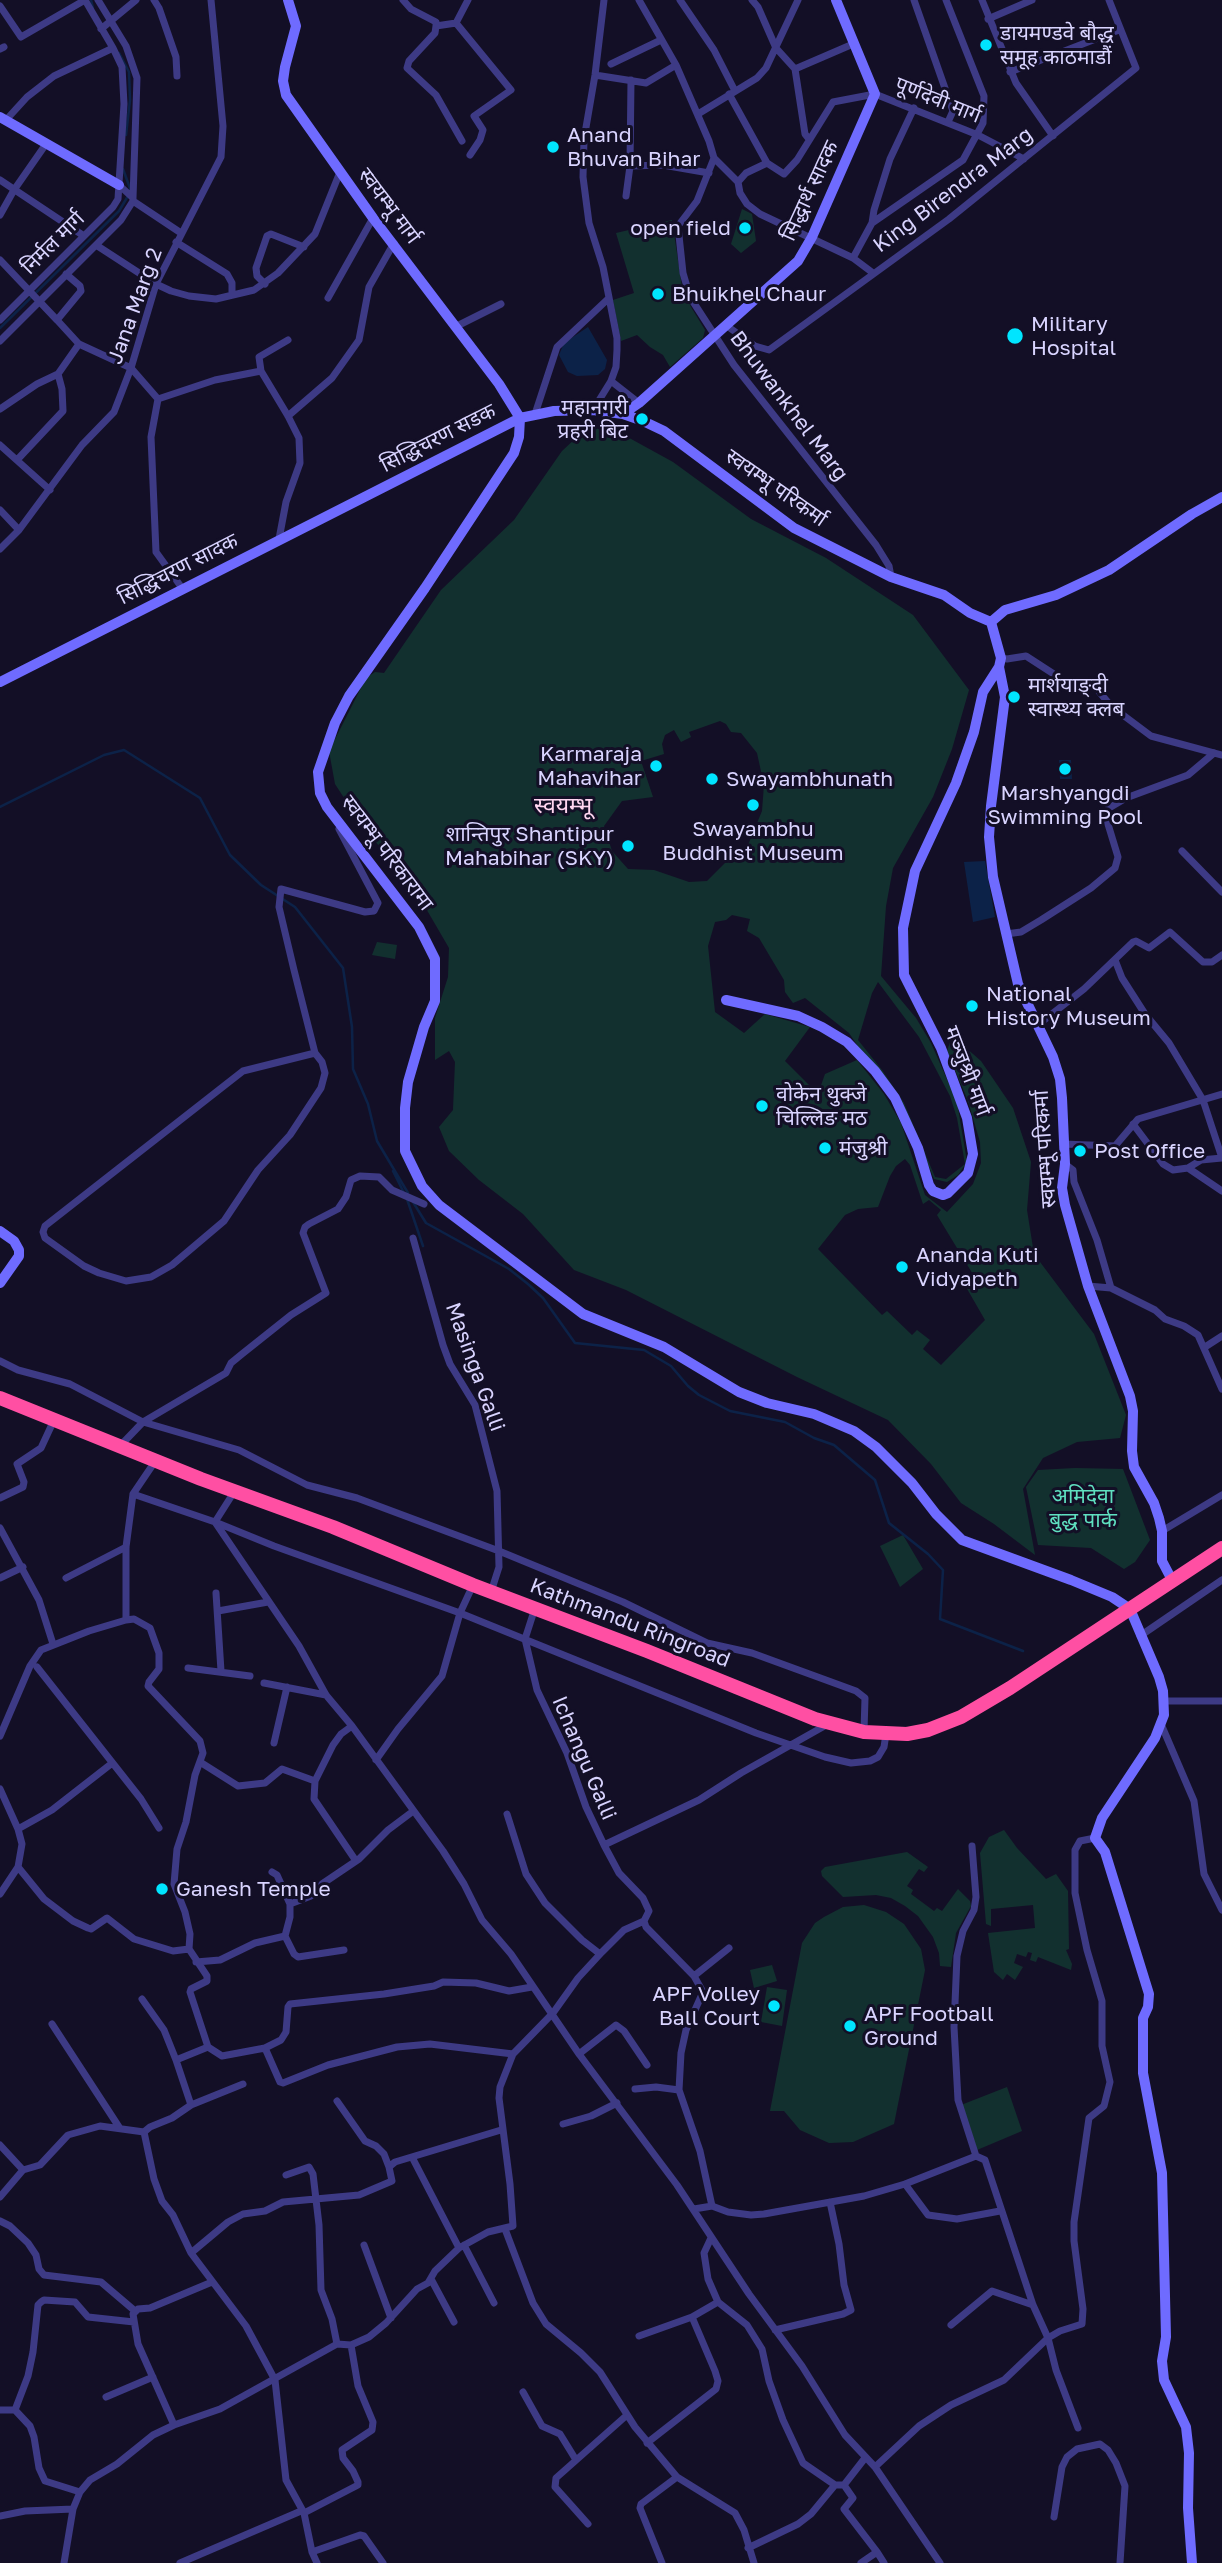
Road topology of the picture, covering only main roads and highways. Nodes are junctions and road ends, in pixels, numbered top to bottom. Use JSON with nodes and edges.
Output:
{"nodes":[{"id":1,"x":289,"y":0,"type":"edge"},
{"id":2,"x":836,"y":0,"type":"edge"},
{"id":3,"x":3,"y":118,"type":"edge"},
{"id":4,"x":121,"y":185,"type":"road end"},
{"id":5,"x":534,"y":414,"type":"joint"},
{"id":6,"x":623,"y":414,"type":"junction"},
{"id":7,"x":520,"y":418,"type":"junction"},
{"id":8,"x":374,"y":491,"type":"joint"},
{"id":9,"x":1222,"y":497,"type":"edge"},
{"id":10,"x":991,"y":622,"type":"junction"},
{"id":11,"x":1000,"y":662,"type":"junction"},
{"id":12,"x":0,"y":682,"type":"edge"},
{"id":13,"x":726,"y":1000,"type":"dead end"},
{"id":14,"x":0,"y":1231,"type":"edge"},
{"id":15,"x":0,"y":1283,"type":"edge"},
{"id":16,"x":0,"y":1398,"type":"edge"},
{"id":17,"x":1222,"y":1548,"type":"edge"},
{"id":18,"x":1172,"y":1580,"type":"junction"},
{"id":19,"x":1130,"y":1609,"type":"junction"},
{"id":20,"x":1192,"y":2563,"type":"edge"}],
"edges":[{"from":1,"to":7,"type":"main road","name":"स्वयम्भू मार्ग"},
{"from":2,"to":6,"type":"main road","name":"सिद्धार्थ सादक"},
{"from":3,"to":4,"type":"main road"},
{"from":5,"to":6,"type":"main road","name":"स्वयम्भू परिकर्मा"},
{"from":5,"to":7,"type":"main road","name":"सिद्धिचरण सडक"},
{"from":6,"to":10,"type":"main road","name":"स्वयम्भू परिकर्मा"},
{"from":7,"to":8,"type":"main road","name":"सिद्धिचरण सडक"},
{"from":7,"to":19,"type":"main road","name":"स्वयम्भू परिकारामा"},
{"from":8,"to":12,"type":"main road","name":"सिद्धिचरण सादक"},
{"from":9,"to":10,"type":"main road"},
{"from":10,"to":11,"type":"main road","name":"स्वयम्भू परिकर्मा"},
{"from":11,"to":13,"type":"main road","name":"मञ्जुश्री मार्ग"},
{"from":11,"to":18,"type":"main road","name":"स्वयम्भू परिकर्मा"},
{"from":14,"to":15,"type":"main road"},
{"from":16,"to":19,"type":"highway","name":"Kathmandu Ringroad"},
{"from":17,"to":18,"type":"highway","name":"Kathmandu Ringroad"},
{"from":18,"to":19,"type":"highway","name":"Kathmandu Ringroad"},
{"from":19,"to":20,"type":"main road"}]}
